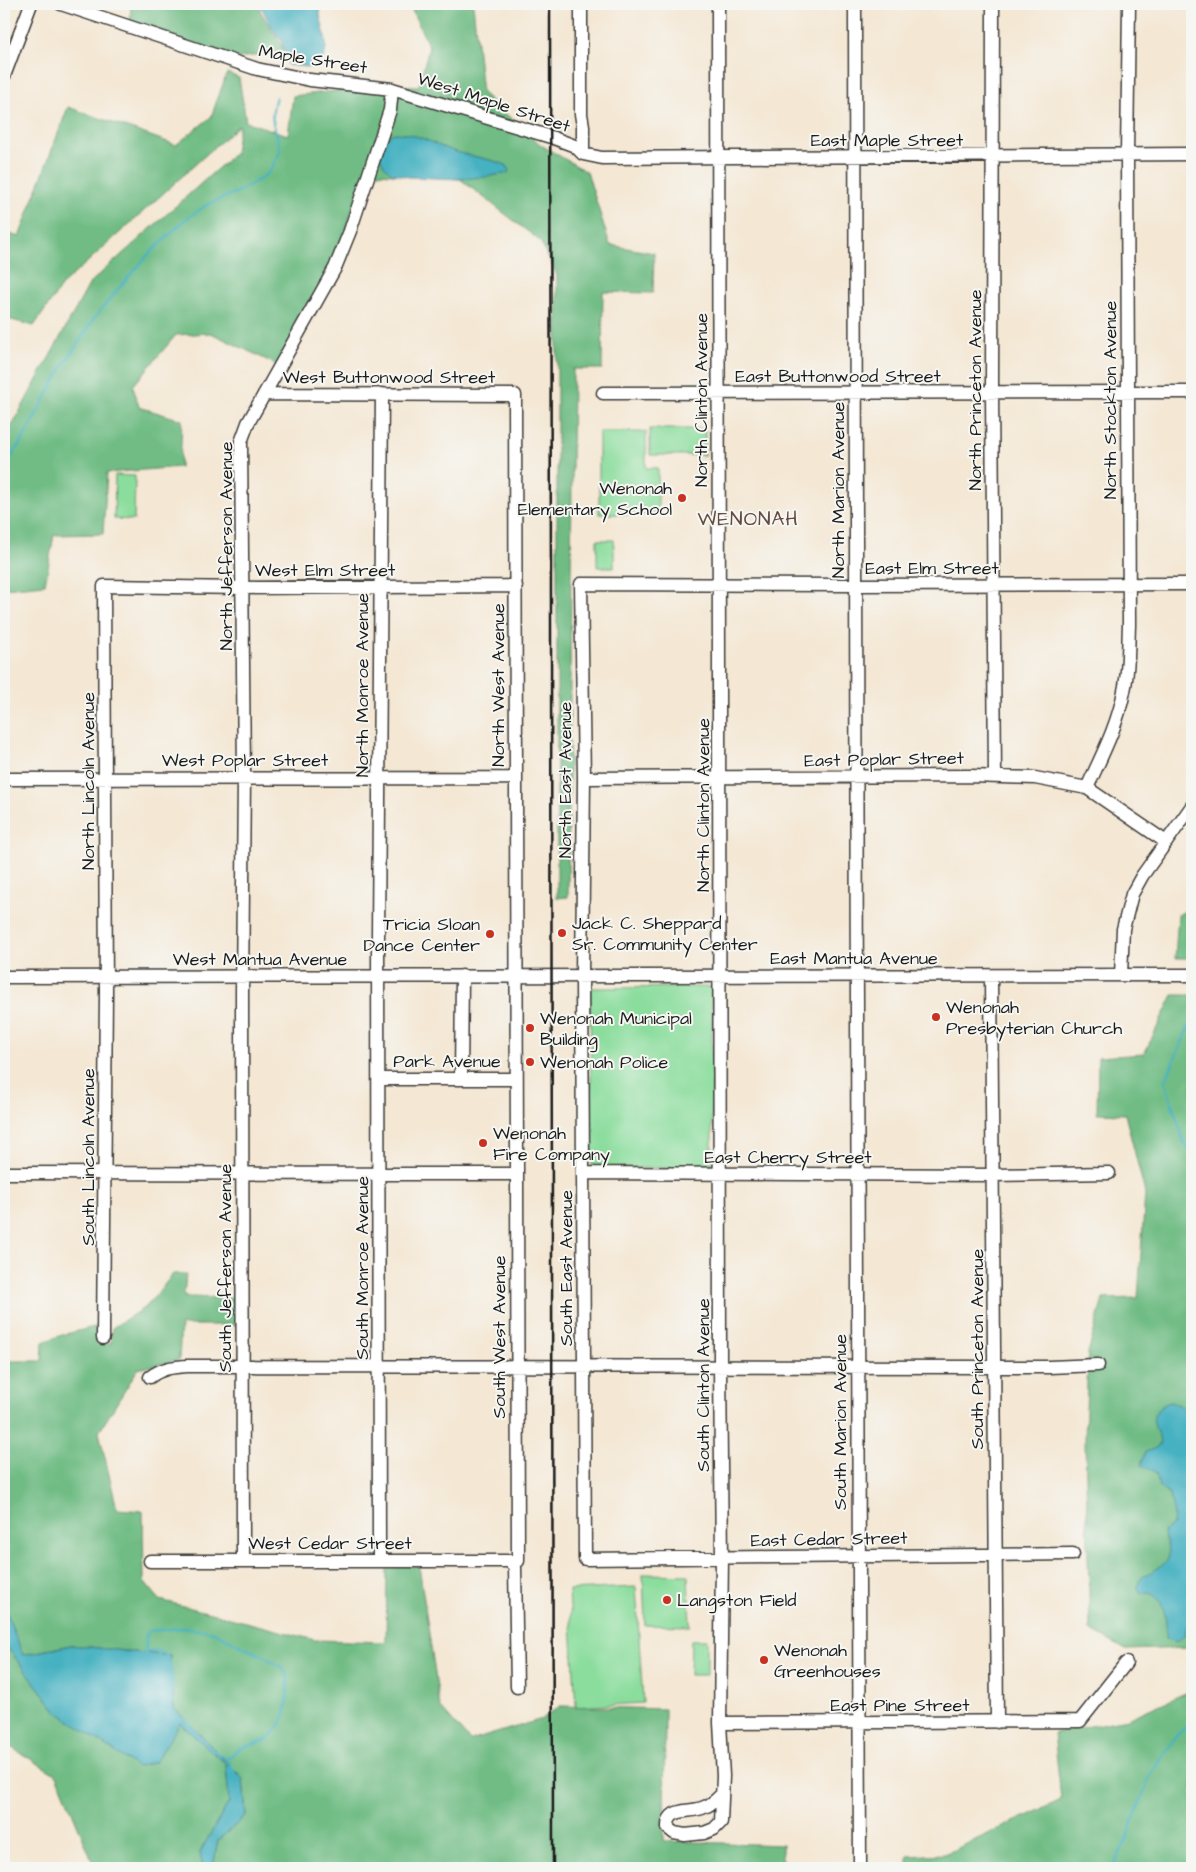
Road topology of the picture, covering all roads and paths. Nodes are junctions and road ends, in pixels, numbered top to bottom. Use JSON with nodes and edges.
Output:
{"nodes":[{"id":1,"x":31,"y":4,"type":"edge"},
{"id":2,"x":61,"y":4,"type":"edge"},
{"id":3,"x":581,"y":4,"type":"edge"},
{"id":4,"x":718,"y":4,"type":"edge"},
{"id":5,"x":855,"y":4,"type":"edge"},
{"id":6,"x":992,"y":4,"type":"edge"},
{"id":7,"x":1129,"y":4,"type":"edge"},
{"id":8,"x":4,"y":76,"type":"edge"},
{"id":9,"x":392,"y":89,"type":"junction"},
{"id":10,"x":583,"y":154,"type":"junction"},
{"id":11,"x":1192,"y":154,"type":"edge"},
{"id":12,"x":1127,"y":155,"type":"junction"},
{"id":13,"x":855,"y":157,"type":"junction"},
{"id":14,"x":992,"y":157,"type":"junction"},
{"id":15,"x":719,"y":158,"type":"junction"},
{"id":16,"x":856,"y":392,"type":"junction"},
{"id":17,"x":992,"y":392,"type":"junction"},
{"id":18,"x":1128,"y":392,"type":"junction"},
{"id":19,"x":1192,"y":392,"type":"edge"},
{"id":20,"x":603,"y":393,"type":"dead end"},
{"id":21,"x":264,"y":394,"type":"junction"},
{"id":22,"x":382,"y":394,"type":"junction"},
{"id":23,"x":719,"y":394,"type":"junction"},
{"id":24,"x":515,"y":395,"type":"joint"},
{"id":25,"x":582,"y":584,"type":"joint"},
{"id":26,"x":719,"y":584,"type":"junction"},
{"id":27,"x":1129,"y":584,"type":"junction"},
{"id":28,"x":1192,"y":584,"type":"edge"},
{"id":29,"x":993,"y":585,"type":"junction"},
{"id":30,"x":104,"y":586,"type":"joint"},
{"id":31,"x":516,"y":586,"type":"junction"},
{"id":32,"x":855,"y":586,"type":"junction"},
{"id":33,"x":380,"y":587,"type":"junction"},
{"id":34,"x":243,"y":588,"type":"junction"},
{"id":35,"x":995,"y":776,"type":"junction"},
{"id":36,"x":244,"y":777,"type":"junction"},
{"id":37,"x":857,"y":777,"type":"junction"},
{"id":38,"x":106,"y":778,"type":"junction"},
{"id":39,"x":380,"y":778,"type":"junction"},
{"id":40,"x":516,"y":778,"type":"junction"},
{"id":41,"x":584,"y":778,"type":"junction"},
{"id":42,"x":720,"y":778,"type":"junction"},
{"id":43,"x":4,"y":779,"type":"edge"},
{"id":44,"x":1087,"y":788,"type":"junction"},
{"id":45,"x":1192,"y":806,"type":"edge"},
{"id":46,"x":1166,"y":842,"type":"junction"},
{"id":47,"x":1121,"y":975,"type":"junction"},
{"id":48,"x":1192,"y":975,"type":"edge"},
{"id":49,"x":106,"y":976,"type":"junction"},
{"id":50,"x":242,"y":976,"type":"junction"},
{"id":51,"x":378,"y":976,"type":"junction"},
{"id":52,"x":462,"y":976,"type":"junction"},
{"id":53,"x":516,"y":976,"type":"junction"},
{"id":54,"x":582,"y":976,"type":"junction"},
{"id":55,"x":720,"y":976,"type":"junction"},
{"id":56,"x":856,"y":976,"type":"junction"},
{"id":57,"x":992,"y":976,"type":"junction"},
{"id":58,"x":4,"y":977,"type":"edge"},
{"id":59,"x":379,"y":1079,"type":"junction"},
{"id":60,"x":461,"y":1079,"type":"junction"},
{"id":61,"x":515,"y":1079,"type":"junction"},
{"id":62,"x":4,"y":1173,"type":"edge"},
{"id":63,"x":583,"y":1173,"type":"junction"},
{"id":64,"x":1109,"y":1173,"type":"dead end"},
{"id":65,"x":106,"y":1174,"type":"junction"},
{"id":66,"x":242,"y":1174,"type":"junction"},
{"id":67,"x":378,"y":1174,"type":"junction"},
{"id":68,"x":515,"y":1174,"type":"junction"},
{"id":69,"x":720,"y":1174,"type":"junction"},
{"id":70,"x":856,"y":1174,"type":"junction"},
{"id":71,"x":993,"y":1175,"type":"junction"},
{"id":72,"x":103,"y":1338,"type":"dead end"},
{"id":73,"x":1098,"y":1365,"type":"dead end"},
{"id":74,"x":242,"y":1366,"type":"junction"},
{"id":75,"x":517,"y":1366,"type":"junction"},
{"id":76,"x":380,"y":1367,"type":"junction"},
{"id":77,"x":584,"y":1367,"type":"junction"},
{"id":78,"x":720,"y":1367,"type":"junction"},
{"id":79,"x":857,"y":1367,"type":"junction"},
{"id":80,"x":994,"y":1367,"type":"junction"},
{"id":81,"x":150,"y":1377,"type":"dead end"},
{"id":82,"x":1073,"y":1554,"type":"dead end"},
{"id":83,"x":996,"y":1555,"type":"junction"},
{"id":84,"x":858,"y":1556,"type":"junction"},
{"id":85,"x":722,"y":1558,"type":"junction"},
{"id":86,"x":585,"y":1559,"type":"joint"},
{"id":87,"x":243,"y":1560,"type":"junction"},
{"id":88,"x":379,"y":1560,"type":"junction"},
{"id":89,"x":150,"y":1561,"type":"dead end"},
{"id":90,"x":509,"y":1561,"type":"junction"},
{"id":91,"x":1126,"y":1663,"type":"dead end"},
{"id":92,"x":517,"y":1687,"type":"dead end"},
{"id":93,"x":859,"y":1722,"type":"junction"},
{"id":94,"x":997,"y":1722,"type":"junction"},
{"id":95,"x":720,"y":1723,"type":"junction"},
{"id":96,"x":722,"y":1794,"type":"dead end"},
{"id":97,"x":860,"y":1868,"type":"edge"}],
"edges":[{"from":1,"to":8,"type":"street"},
{"from":2,"to":9,"type":"street","name":"Maple Street"},
{"from":3,"to":10,"type":"street"},
{"from":4,"to":15,"type":"street","name":"North Clinton Avenue"},
{"from":5,"to":13,"type":"street","name":"North Marion Avenue"},
{"from":6,"to":14,"type":"street","name":"North Princeton Avenue"},
{"from":7,"to":12,"type":"street","name":"North Stockton Avenue"},
{"from":9,"to":10,"type":"street","name":"West Maple Street"},
{"from":9,"to":21,"type":"street","name":"North Jefferson Avenue"},
{"from":10,"to":15,"type":"street","name":"East Maple Street"},
{"from":11,"to":12,"type":"street","name":"East Maple Street"},
{"from":12,"to":14,"type":"street","name":"East Maple Street"},
{"from":12,"to":18,"type":"street","name":"North Stockton Avenue"},
{"from":13,"to":14,"type":"street","name":"East Maple Street"},
{"from":13,"to":15,"type":"street","name":"East Maple Street"},
{"from":13,"to":16,"type":"street","name":"North Marion Avenue"},
{"from":14,"to":17,"type":"street","name":"North Princeton Avenue"},
{"from":15,"to":23,"type":"street","name":"North Clinton Avenue"},
{"from":16,"to":17,"type":"street","name":"East Buttonwood Street"},
{"from":16,"to":23,"type":"street","name":"East Buttonwood Street"},
{"from":16,"to":32,"type":"street","name":"North Marion Avenue"},
{"from":17,"to":18,"type":"street","name":"East Buttonwood Street"},
{"from":17,"to":29,"type":"street","name":"North Princeton Avenue"},
{"from":18,"to":19,"type":"street","name":"East Buttonwood Street"},
{"from":18,"to":27,"type":"street","name":"North Stockton Avenue"},
{"from":20,"to":23,"type":"street","name":"East Buttonwood Street"},
{"from":21,"to":22,"type":"street","name":"West Buttonwood Street"},
{"from":21,"to":34,"type":"street","name":"North Jefferson Avenue"},
{"from":22,"to":24,"type":"street","name":"West Buttonwood Street"},
{"from":22,"to":33,"type":"street","name":"North Monroe Avenue"},
{"from":23,"to":26,"type":"street","name":"North Clinton Avenue"},
{"from":24,"to":31,"type":"street","name":"North West Avenue"},
{"from":25,"to":26,"type":"street","name":"East Elm Street"},
{"from":25,"to":41,"type":"street","name":"North East Avenue"},
{"from":26,"to":32,"type":"street","name":"East Elm Street"},
{"from":26,"to":42,"type":"street","name":"North Clinton Avenue"},
{"from":27,"to":28,"type":"street","name":"East Elm Street"},
{"from":27,"to":29,"type":"street","name":"East Elm Street"},
{"from":27,"to":44,"type":"street","name":"North Stockton Avenue"},
{"from":29,"to":32,"type":"street","name":"East Elm Street"},
{"from":29,"to":35,"type":"street","name":"North Princeton Avenue"},
{"from":30,"to":34,"type":"street","name":"West Elm Street"},
{"from":30,"to":38,"type":"street","name":"North Lincoln Avenue"},
{"from":31,"to":33,"type":"street","name":"West Elm Street"},
{"from":31,"to":40,"type":"street","name":"North West Avenue"},
{"from":32,"to":37,"type":"street","name":"North Marion Avenue"},
{"from":33,"to":34,"type":"street","name":"West Elm Street"},
{"from":33,"to":39,"type":"street","name":"North Monroe Avenue"},
{"from":34,"to":36,"type":"street","name":"North Jefferson Avenue"},
{"from":35,"to":37,"type":"street","name":"East Poplar Street"},
{"from":35,"to":44,"type":"street","name":"East Poplar Street"},
{"from":36,"to":38,"type":"street","name":"West Poplar Street"},
{"from":36,"to":39,"type":"street","name":"West Poplar Street"},
{"from":36,"to":50,"type":"street","name":"North Jefferson Avenue"},
{"from":37,"to":42,"type":"street","name":"East Poplar Street"},
{"from":37,"to":56,"type":"street","name":"North Marion Avenue"},
{"from":38,"to":43,"type":"street","name":"West Poplar Street"},
{"from":38,"to":49,"type":"street","name":"North Lincoln Avenue"},
{"from":39,"to":40,"type":"street","name":"West Poplar Street"},
{"from":39,"to":51,"type":"street","name":"North Monroe Avenue"},
{"from":40,"to":53,"type":"street","name":"North West Avenue"},
{"from":41,"to":42,"type":"street","name":"East Poplar Street"},
{"from":41,"to":54,"type":"street","name":"North East Avenue"},
{"from":42,"to":55,"type":"street","name":"North Clinton Avenue"},
{"from":44,"to":46,"type":"street","name":"East Poplar Street"},
{"from":45,"to":46,"type":"street"},
{"from":46,"to":47,"type":"street"},
{"from":47,"to":48,"type":"street","name":"East Mantua Avenue"},
{"from":47,"to":57,"type":"street","name":"East Mantua Avenue"},
{"from":49,"to":50,"type":"street","name":"West Mantua Avenue"},
{"from":49,"to":58,"type":"street","name":"West Mantua Avenue"},
{"from":49,"to":65,"type":"street","name":"South Lincoln Avenue"},
{"from":50,"to":51,"type":"street","name":"West Mantua Avenue"},
{"from":50,"to":66,"type":"street","name":"South Jefferson Avenue"},
{"from":51,"to":52,"type":"street","name":"West Mantua Avenue"},
{"from":51,"to":59,"type":"street","name":"South Monroe Avenue"},
{"from":52,"to":53,"type":"street","name":"West Mantua Avenue"},
{"from":52,"to":60,"type":"street"},
{"from":53,"to":54,"type":"street","name":"East Mantua Avenue"},
{"from":53,"to":61,"type":"street","name":"South West Avenue"},
{"from":54,"to":55,"type":"street","name":"East Mantua Avenue"},
{"from":54,"to":63,"type":"street","name":"South East Avenue"},
{"from":55,"to":56,"type":"street","name":"East Mantua Avenue"},
{"from":55,"to":69,"type":"street","name":"South Clinton Avenue"},
{"from":56,"to":57,"type":"street","name":"East Mantua Avenue"},
{"from":56,"to":70,"type":"street","name":"South Marion Avenue"},
{"from":57,"to":71,"type":"street","name":"South Princeton Avenue"},
{"from":59,"to":60,"type":"street","name":"Park Avenue"},
{"from":59,"to":67,"type":"street","name":"South Monroe Avenue"},
{"from":60,"to":61,"type":"street","name":"Park Avenue"},
{"from":61,"to":68,"type":"street","name":"South West Avenue"},
{"from":62,"to":65,"type":"street"},
{"from":63,"to":69,"type":"street","name":"East Cherry Street"},
{"from":63,"to":77,"type":"street","name":"South East Avenue"},
{"from":64,"to":71,"type":"street","name":"East Cherry Street"},
{"from":65,"to":66,"type":"street"},
{"from":65,"to":72,"type":"street","name":"South Lincoln Avenue"},
{"from":66,"to":67,"type":"street"},
{"from":66,"to":74,"type":"street","name":"South Jefferson Avenue"},
{"from":67,"to":68,"type":"street"},
{"from":67,"to":76,"type":"street","name":"South Monroe Avenue"},
{"from":68,"to":75,"type":"street","name":"South West Avenue"},
{"from":69,"to":70,"type":"street","name":"East Cherry Street"},
{"from":69,"to":78,"type":"street","name":"South Clinton Avenue"},
{"from":70,"to":71,"type":"street","name":"East Cherry Street"},
{"from":70,"to":79,"type":"street","name":"South Marion Avenue"},
{"from":71,"to":80,"type":"street","name":"South Princeton Avenue"},
{"from":73,"to":80,"type":"street"},
{"from":74,"to":76,"type":"street"},
{"from":74,"to":81,"type":"street"},
{"from":74,"to":87,"type":"street","name":"South Jefferson Avenue"},
{"from":75,"to":76,"type":"street"},
{"from":75,"to":77,"type":"street"},
{"from":75,"to":90,"type":"street","name":"South West Avenue"},
{"from":76,"to":88,"type":"street","name":"South Monroe Avenue"},
{"from":77,"to":78,"type":"street"},
{"from":77,"to":86,"type":"street","name":"South East Avenue"},
{"from":78,"to":79,"type":"street"},
{"from":78,"to":85,"type":"street","name":"South Clinton Avenue"},
{"from":79,"to":80,"type":"street"},
{"from":79,"to":84,"type":"street","name":"South Marion Avenue"},
{"from":80,"to":83,"type":"street","name":"South Princeton Avenue"},
{"from":82,"to":83,"type":"street","name":"East Cedar Street"},
{"from":83,"to":84,"type":"street","name":"East Cedar Street"},
{"from":83,"to":94,"type":"street","name":"South Princeton Avenue"},
{"from":84,"to":85,"type":"street","name":"East Cedar Street"},
{"from":84,"to":93,"type":"street","name":"South Marion Avenue"},
{"from":85,"to":86,"type":"street","name":"East Cedar Street"},
{"from":85,"to":95,"type":"street","name":"South Clinton Avenue"},
{"from":87,"to":88,"type":"street","name":"West Cedar Street"},
{"from":87,"to":89,"type":"street","name":"West Cedar Street"},
{"from":88,"to":90,"type":"street","name":"West Cedar Street"},
{"from":90,"to":92,"type":"street"},
{"from":91,"to":94,"type":"street","name":"East Pine Street"},
{"from":93,"to":94,"type":"street","name":"East Pine Street"},
{"from":93,"to":95,"type":"street","name":"East Pine Street"},
{"from":93,"to":97,"type":"street","name":"South Marion Avenue"},
{"from":95,"to":96,"type":"street","name":"South Clinton Avenue"}]}
